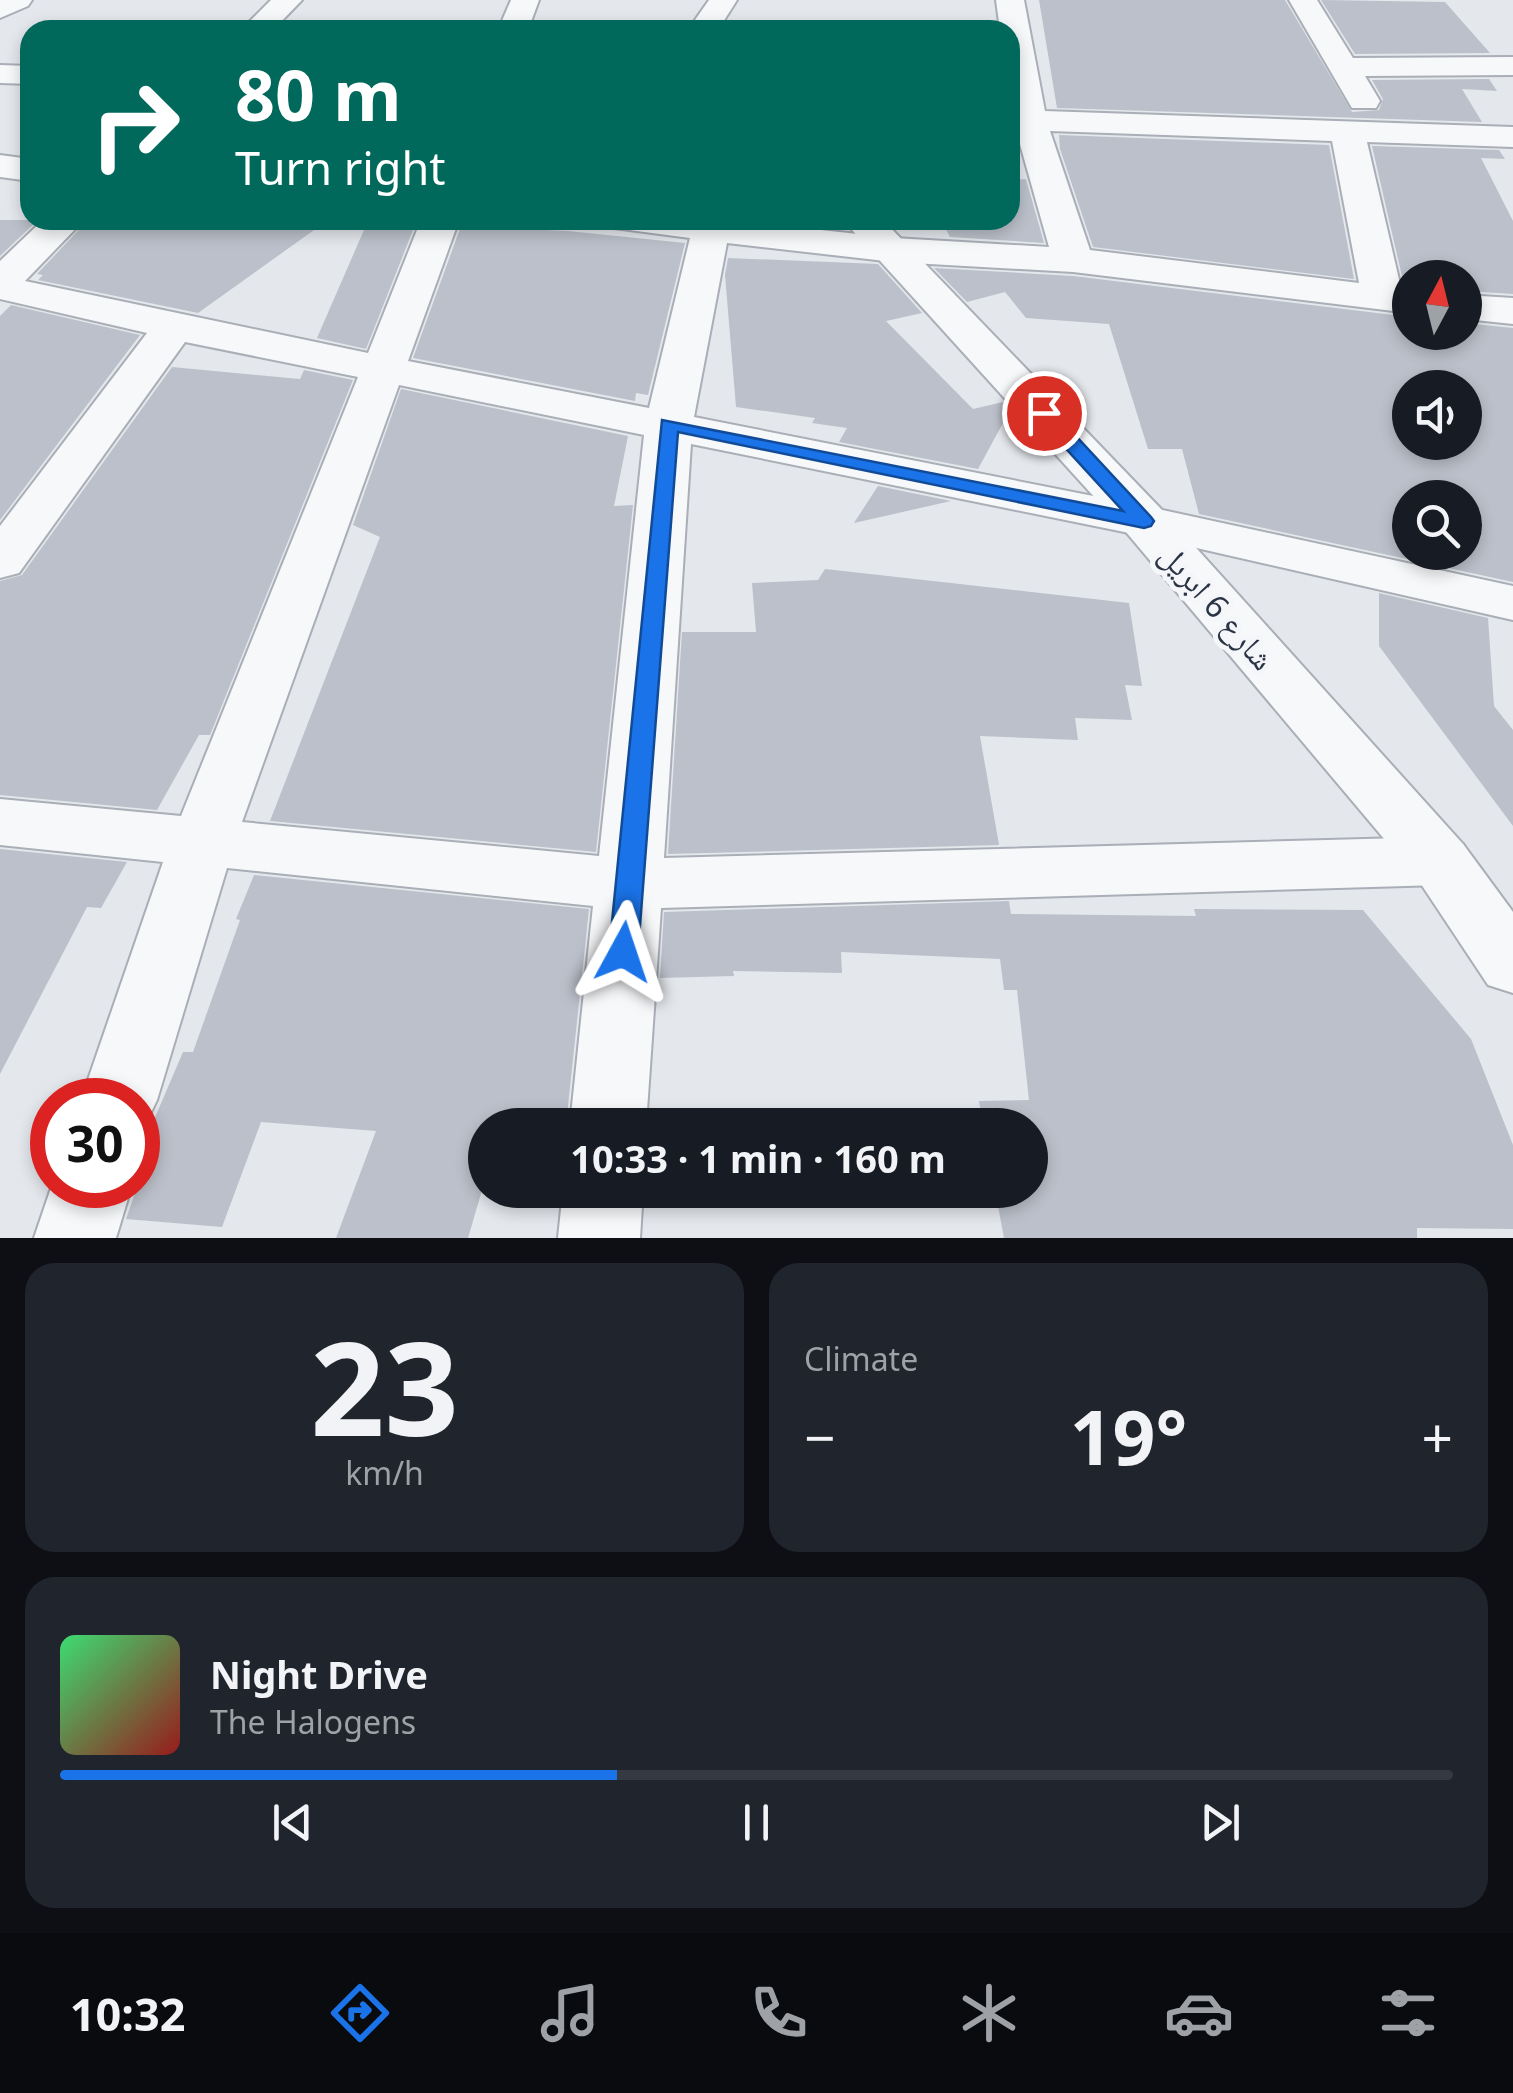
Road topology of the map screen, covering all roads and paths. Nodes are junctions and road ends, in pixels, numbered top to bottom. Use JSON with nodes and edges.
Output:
{"nodes":[{"id":1,"x":18,"y":0,"type":"edge"},
{"id":2,"x":288,"y":0,"type":"edge"},
{"id":3,"x":723,"y":0,"type":"edge"},
{"id":4,"x":1303,"y":0,"type":"edge"},
{"id":5,"x":0,"y":9,"type":"edge"},
{"id":6,"x":267,"y":20,"type":"edge"},
{"id":7,"x":706,"y":20,"type":"edge"},
{"id":8,"x":1513,"y":66,"type":"edge"},
{"id":9,"x":1346,"y":68,"type":"junction"},
{"id":10,"x":1020,"y":121,"type":"edge"},
{"id":11,"x":1363,"y":131,"type":"junction"},
{"id":12,"x":1513,"y":137,"type":"edge"},
{"id":13,"x":56,"y":230,"type":"edge"},
{"id":14,"x":436,"y":230,"type":"edge"},
{"id":15,"x":712,"y":230,"type":"edge"},
{"id":16,"x":740,"y":230,"type":"edge"},
{"id":17,"x":878,"y":235,"type":"edge"},
{"id":18,"x":1073,"y":260,"type":"junction"},
{"id":19,"x":1392,"y":280,"type":"edge"},
{"id":20,"x":0,"y":285,"type":"edge"},
{"id":21,"x":1392,"y":300,"type":"edge"},
{"id":22,"x":1482,"y":308,"type":"edge"},
{"id":23,"x":1513,"y":312,"type":"edge"},
{"id":24,"x":174,"y":327,"type":"junction"},
{"id":25,"x":381,"y":367,"type":"junction"},
{"id":26,"x":669,"y":424,"type":"junction"},
{"id":27,"x":1144,"y":521,"type":"junction"},
{"id":28,"x":0,"y":562,"type":"edge"},
{"id":29,"x":1513,"y":603,"type":"edge"},
{"id":30,"x":0,"y":822,"type":"edge"},
{"id":31,"x":202,"y":844,"type":"junction"},
{"id":32,"x":1440,"y":861,"type":"junction"},
{"id":33,"x":629,"y":884,"type":"junction"},
{"id":34,"x":1513,"y":966,"type":"edge"},
{"id":35,"x":127,"y":1078,"type":"edge"},
{"id":36,"x":609,"y":1108,"type":"edge"},
{"id":37,"x":85,"y":1208,"type":"edge"},
{"id":38,"x":601,"y":1208,"type":"edge"},
{"id":39,"x":75,"y":1238,"type":"edge"},
{"id":40,"x":598,"y":1238,"type":"edge"}],
"edges":[{"from":1,"to":5,"type":"street"},
{"from":2,"to":6,"type":"street"},
{"from":3,"to":7,"type":"street"},
{"from":4,"to":9,"type":"street"},
{"from":8,"to":9,"type":"street"},
{"from":9,"to":11,"type":"street"},
{"from":10,"to":11,"type":"street"},
{"from":10,"to":18,"type":"street"},
{"from":11,"to":12,"type":"street"},
{"from":11,"to":19,"type":"street"},
{"from":13,"to":20,"type":"street"},
{"from":14,"to":25,"type":"street"},
{"from":15,"to":26,"type":"street"},
{"from":16,"to":17,"type":"street"},
{"from":17,"to":18,"type":"street"},
{"from":17,"to":27,"type":"street","name":"شارع 6 ابريل"},
{"from":18,"to":21,"type":"street"},
{"from":20,"to":24,"type":"street"},
{"from":22,"to":23,"type":"street"},
{"from":24,"to":25,"type":"street"},
{"from":24,"to":28,"type":"street"},
{"from":25,"to":26,"type":"street"},
{"from":25,"to":31,"type":"street"},
{"from":26,"to":27,"type":"street"},
{"from":26,"to":33,"type":"street"},
{"from":27,"to":29,"type":"street"},
{"from":27,"to":32,"type":"street","name":"شارع 6 ابريل"},
{"from":30,"to":31,"type":"street"},
{"from":31,"to":33,"type":"street"},
{"from":31,"to":35,"type":"street"},
{"from":32,"to":33,"type":"street"},
{"from":32,"to":34,"type":"street","name":"شارع 6 ابريل"},
{"from":33,"to":36,"type":"street"},
{"from":37,"to":39,"type":"street"},
{"from":38,"to":40,"type":"street"}]}
